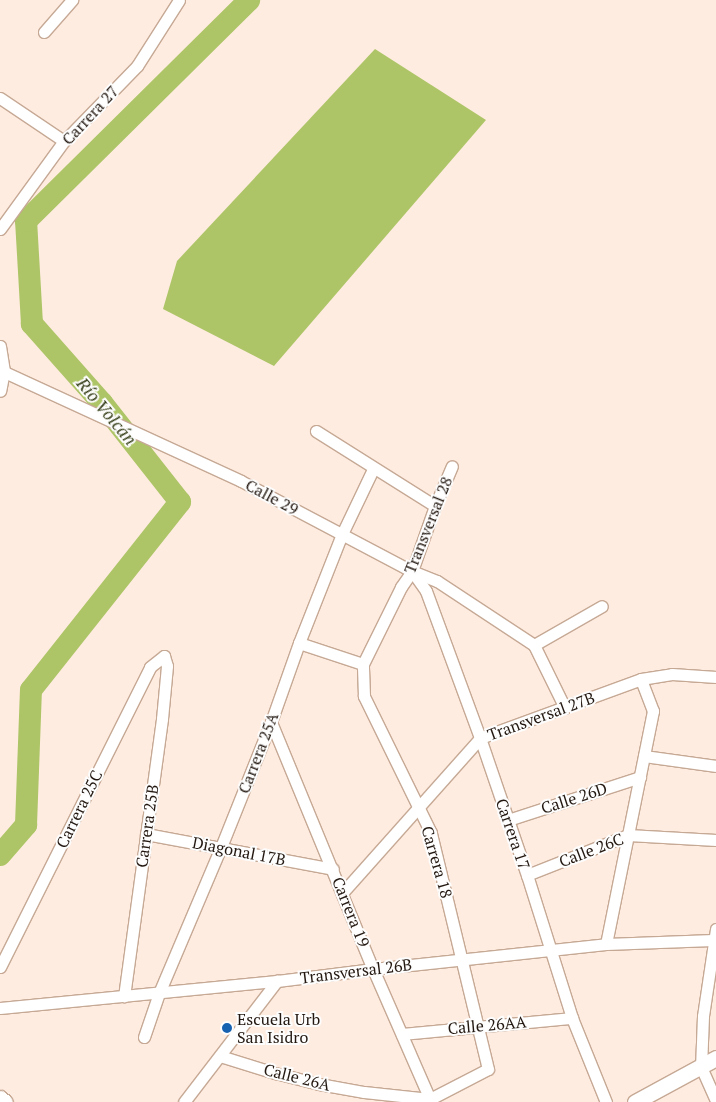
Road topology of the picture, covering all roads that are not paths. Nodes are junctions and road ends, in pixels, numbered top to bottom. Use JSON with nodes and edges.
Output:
{"nodes":[{"id":1,"x":72,"y":0,"type":"edge"},
{"id":2,"x":179,"y":0,"type":"edge"},
{"id":3,"x":44,"y":32,"type":"dead end"},
{"id":4,"x":0,"y":98,"type":"edge"},
{"id":5,"x":64,"y":141,"type":"junction"},
{"id":6,"x":0,"y":229,"type":"edge"},
{"id":7,"x":0,"y":346,"type":"edge"},
{"id":8,"x":2,"y":370,"type":"edge"},
{"id":9,"x":0,"y":392,"type":"edge"},
{"id":10,"x":316,"y":431,"type":"dead end"},
{"id":11,"x":452,"y":466,"type":"dead end"},
{"id":12,"x":373,"y":469,"type":"junction"},
{"id":13,"x":435,"y":506,"type":"junction"},
{"id":14,"x":342,"y":534,"type":"junction"},
{"id":15,"x":412,"y":571,"type":"junction"},
{"id":16,"x":602,"y":606,"type":"dead end"},
{"id":17,"x":299,"y":643,"type":"junction"},
{"id":18,"x":534,"y":645,"type":"junction"},
{"id":19,"x":164,"y":656,"type":"joint"},
{"id":20,"x":363,"y":664,"type":"junction"},
{"id":21,"x":716,"y":677,"type":"edge"},
{"id":22,"x":641,"y":680,"type":"junction"},
{"id":23,"x":565,"y":708,"type":"junction"},
{"id":24,"x":271,"y":722,"type":"junction"},
{"id":25,"x":480,"y":738,"type":"junction"},
{"id":26,"x":644,"y":756,"type":"junction"},
{"id":27,"x":716,"y":766,"type":"edge"},
{"id":28,"x":640,"y":776,"type":"junction"},
{"id":29,"x":419,"y":805,"type":"junction"},
{"id":30,"x":508,"y":820,"type":"junction"},
{"id":31,"x":146,"y":834,"type":"junction"},
{"id":32,"x":628,"y":835,"type":"junction"},
{"id":33,"x":716,"y":840,"type":"edge"},
{"id":34,"x":221,"y":848,"type":"junction"},
{"id":35,"x":333,"y":869,"type":"junction"},
{"id":36,"x":527,"y":875,"type":"junction"},
{"id":37,"x":343,"y":892,"type":"junction"},
{"id":38,"x":715,"y":934,"type":"edge"},
{"id":39,"x":606,"y":944,"type":"junction"},
{"id":40,"x":550,"y":950,"type":"junction"},
{"id":41,"x":462,"y":959,"type":"junction"},
{"id":42,"x":0,"y":967,"type":"edge"},
{"id":43,"x":373,"y":969,"type":"junction"},
{"id":44,"x":277,"y":981,"type":"junction"},
{"id":45,"x":159,"y":993,"type":"junction"},
{"id":46,"x":124,"y":996,"type":"junction"},
{"id":47,"x":0,"y":1008,"type":"edge"},
{"id":48,"x":572,"y":1018,"type":"junction"},
{"id":49,"x":478,"y":1026,"type":"junction"},
{"id":50,"x":402,"y":1034,"type":"junction"},
{"id":51,"x":144,"y":1037,"type":"dead end"},
{"id":52,"x":220,"y":1056,"type":"junction"},
{"id":53,"x":716,"y":1058,"type":"edge"},
{"id":54,"x":701,"y":1067,"type":"junction"},
{"id":55,"x":0,"y":1098,"type":"edge"},
{"id":56,"x":431,"y":1100,"type":"edge"},
{"id":57,"x":5,"y":1102,"type":"edge"},
{"id":58,"x":184,"y":1102,"type":"edge"},
{"id":59,"x":606,"y":1102,"type":"edge"},
{"id":60,"x":636,"y":1102,"type":"edge"},
{"id":61,"x":716,"y":1102,"type":"edge"}],
"edges":[{"from":1,"to":3,"type":"street"},
{"from":2,"to":5,"type":"street","name":"Carrera 27"},
{"from":4,"to":5,"type":"street"},
{"from":5,"to":6,"type":"street","name":"Carrera 27"},
{"from":7,"to":8,"type":"street"},
{"from":8,"to":9,"type":"street"},
{"from":8,"to":14,"type":"street","name":"Calle 29"},
{"from":10,"to":12,"type":"street"},
{"from":11,"to":13,"type":"street","name":"Transversal 28"},
{"from":12,"to":13,"type":"street"},
{"from":12,"to":14,"type":"street","name":"Carrera 25A"},
{"from":13,"to":15,"type":"street","name":"Transversal 28"},
{"from":14,"to":15,"type":"street","name":"Calle 29"},
{"from":14,"to":17,"type":"street","name":"Carrera 25A"},
{"from":15,"to":18,"type":"street","name":"Calle 29"},
{"from":15,"to":20,"type":"street","name":"Transversal 28"},
{"from":15,"to":25,"type":"street","name":"Carrera 17"},
{"from":16,"to":18,"type":"street"},
{"from":17,"to":20,"type":"street"},
{"from":17,"to":24,"type":"street","name":"Carrera 25A"},
{"from":18,"to":23,"type":"street"},
{"from":19,"to":31,"type":"street","name":"Carrera 25B"},
{"from":19,"to":42,"type":"street","name":"Carrera 25C"},
{"from":20,"to":29,"type":"street","name":"Carrera 18"},
{"from":21,"to":22,"type":"street","name":"Transversal 27B"},
{"from":22,"to":23,"type":"street","name":"Transversal 27B"},
{"from":22,"to":26,"type":"street"},
{"from":23,"to":25,"type":"street","name":"Transversal 27B"},
{"from":24,"to":34,"type":"street","name":"Carrera 25A"},
{"from":24,"to":35,"type":"street","name":"Carrera 19"},
{"from":25,"to":29,"type":"street","name":"Transversal 27B"},
{"from":25,"to":30,"type":"street","name":"Carrera 17"},
{"from":26,"to":27,"type":"street"},
{"from":26,"to":28,"type":"street"},
{"from":28,"to":30,"type":"street","name":"Calle 26D"},
{"from":28,"to":32,"type":"street"},
{"from":29,"to":37,"type":"street","name":"Transversal 27B"},
{"from":29,"to":41,"type":"street","name":"Carrera 18"},
{"from":30,"to":36,"type":"street","name":"Carrera 17"},
{"from":31,"to":34,"type":"street","name":"Diagonal 17B"},
{"from":31,"to":46,"type":"street","name":"Carrera 25B"},
{"from":32,"to":33,"type":"street","name":"Calle 26C"},
{"from":32,"to":36,"type":"street","name":"Calle 26C"},
{"from":32,"to":39,"type":"street"},
{"from":34,"to":35,"type":"street","name":"Diagonal 17B"},
{"from":34,"to":45,"type":"street","name":"Carrera 25A"},
{"from":35,"to":37,"type":"street","name":"Carrera 19"},
{"from":36,"to":40,"type":"street","name":"Carrera 17"},
{"from":37,"to":43,"type":"street","name":"Carrera 19"},
{"from":38,"to":39,"type":"street","name":"Transversal 26B"},
{"from":38,"to":54,"type":"street"},
{"from":39,"to":40,"type":"street","name":"Transversal 26B"},
{"from":40,"to":41,"type":"street","name":"Transversal 26B"},
{"from":40,"to":48,"type":"street","name":"Carrera 17"},
{"from":41,"to":43,"type":"street","name":"Transversal 26B"},
{"from":41,"to":49,"type":"street","name":"Carrera 18"},
{"from":43,"to":44,"type":"street","name":"Transversal 26B"},
{"from":43,"to":50,"type":"street","name":"Carrera 19"},
{"from":44,"to":45,"type":"street","name":"Transversal 26B"},
{"from":44,"to":52,"type":"street"},
{"from":45,"to":46,"type":"street","name":"Transversal 26B"},
{"from":45,"to":51,"type":"street","name":"Carrera 25A"},
{"from":46,"to":47,"type":"street","name":"Transversal 26B"},
{"from":48,"to":49,"type":"street","name":"Calle 26AA"},
{"from":48,"to":59,"type":"street","name":"Carrera 17"},
{"from":49,"to":50,"type":"street","name":"Calle 26AA"},
{"from":49,"to":56,"type":"street","name":"Carrera 18"},
{"from":50,"to":56,"type":"street","name":"Carrera 19"},
{"from":52,"to":56,"type":"street","name":"Calle 26A"},
{"from":52,"to":58,"type":"street"},
{"from":53,"to":54,"type":"main road"},
{"from":54,"to":60,"type":"main road"},
{"from":54,"to":61,"type":"street"},
{"from":55,"to":57,"type":"main road"}]}
